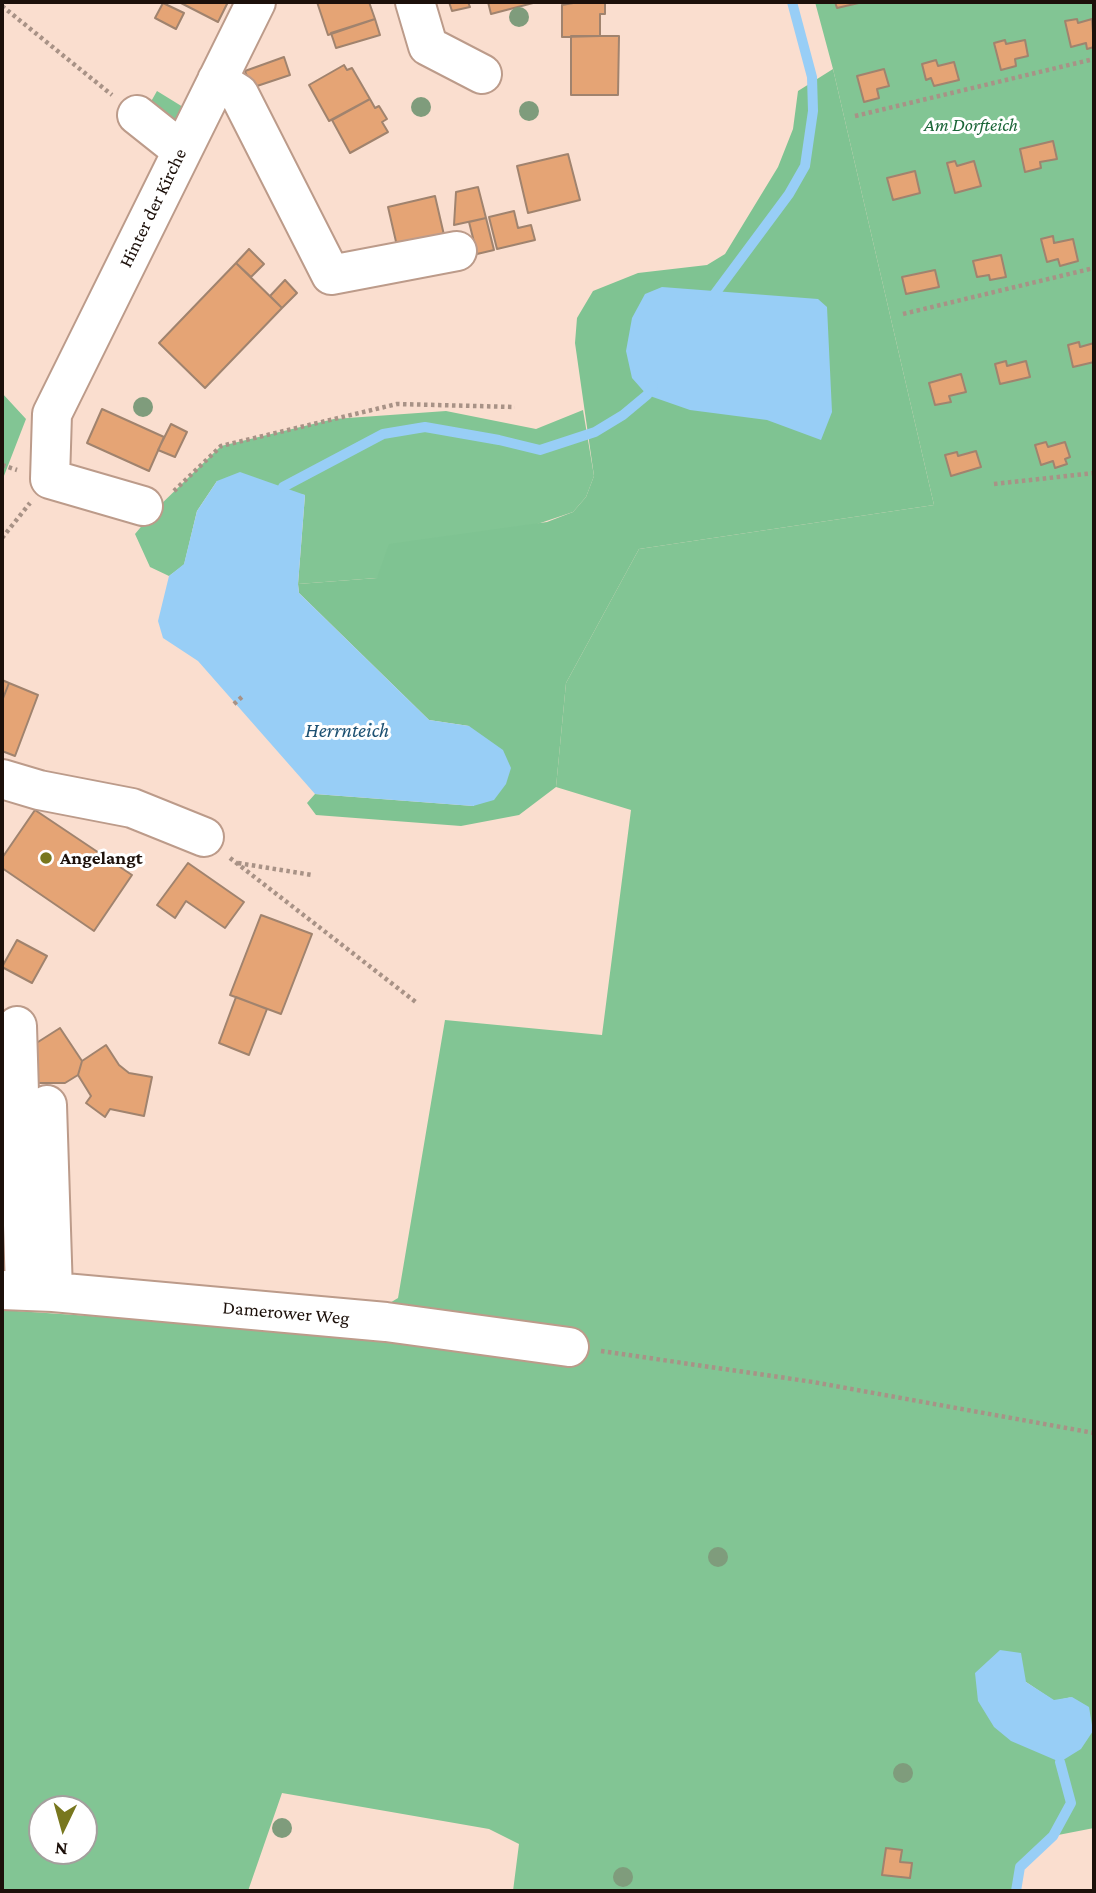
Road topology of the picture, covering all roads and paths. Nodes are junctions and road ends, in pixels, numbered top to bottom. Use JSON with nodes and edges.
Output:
{"nodes":[{"id":1,"x":256,"y":2,"type":"edge"},
{"id":2,"x":415,"y":2,"type":"edge"},
{"id":3,"x":2,"y":6,"type":"edge"},
{"id":4,"x":1094,"y":59,"type":"edge"},
{"id":5,"x":482,"y":74,"type":"dead end"},
{"id":6,"x":218,"y":80,"type":"junction"},
{"id":7,"x":137,"y":115,"type":"joint"},
{"id":8,"x":855,"y":116,"type":"dead end"},
{"id":9,"x":181,"y":150,"type":"junction"},
{"id":10,"x":457,"y":251,"type":"dead end"},
{"id":11,"x":1094,"y":268,"type":"edge"},
{"id":12,"x":903,"y":314,"type":"dead end"},
{"id":13,"x":514,"y":407,"type":"dead end"},
{"id":14,"x":2,"y":465,"type":"edge"},
{"id":15,"x":9,"y":468,"type":"dead end"},
{"id":16,"x":1094,"y":472,"type":"edge"},
{"id":17,"x":50,"y":479,"type":"junction"},
{"id":18,"x":994,"y":484,"type":"dead end"},
{"id":19,"x":143,"y":506,"type":"joint"},
{"id":20,"x":2,"y":538,"type":"edge"},
{"id":21,"x":244,"y":695,"type":"dead end"},
{"id":22,"x":234,"y":704,"type":"dead end"},
{"id":23,"x":2,"y":779,"type":"edge"},
{"id":24,"x":204,"y":837,"type":"joint"},
{"id":25,"x":237,"y":863,"type":"junction"},
{"id":26,"x":313,"y":875,"type":"dead end"},
{"id":27,"x":417,"y":1003,"type":"dead end"},
{"id":28,"x":17,"y":1026,"type":"dead end"},
{"id":29,"x":47,"y":1105,"type":"dead end"},
{"id":30,"x":27,"y":1291,"type":"edge"},
{"id":31,"x":569,"y":1347,"type":"joint"},
{"id":32,"x":1094,"y":1433,"type":"edge"}],
"edges":[{"from":1,"to":6,"type":"street","name":"Hinter der Kirche"},
{"from":2,"to":5,"type":"street"},
{"from":3,"to":7,"type":"path"},
{"from":4,"to":8,"type":"path"},
{"from":6,"to":9,"type":"street","name":"Hinter der Kirche"},
{"from":6,"to":10,"type":"street"},
{"from":7,"to":9,"type":"street"},
{"from":9,"to":17,"type":"street","name":"Hinter der Kirche"},
{"from":11,"to":12,"type":"path"},
{"from":13,"to":19,"type":"path"},
{"from":14,"to":15,"type":"path"},
{"from":16,"to":18,"type":"path"},
{"from":17,"to":19,"type":"street"},
{"from":17,"to":20,"type":"path"},
{"from":21,"to":22,"type":"path"},
{"from":23,"to":24,"type":"street"},
{"from":24,"to":25,"type":"path"},
{"from":25,"to":26,"type":"path"},
{"from":25,"to":27,"type":"path"},
{"from":28,"to":30,"type":"street"},
{"from":29,"to":30,"type":"street"},
{"from":30,"to":31,"type":"street","name":"Damerower Weg"},
{"from":31,"to":32,"type":"path"}]}
